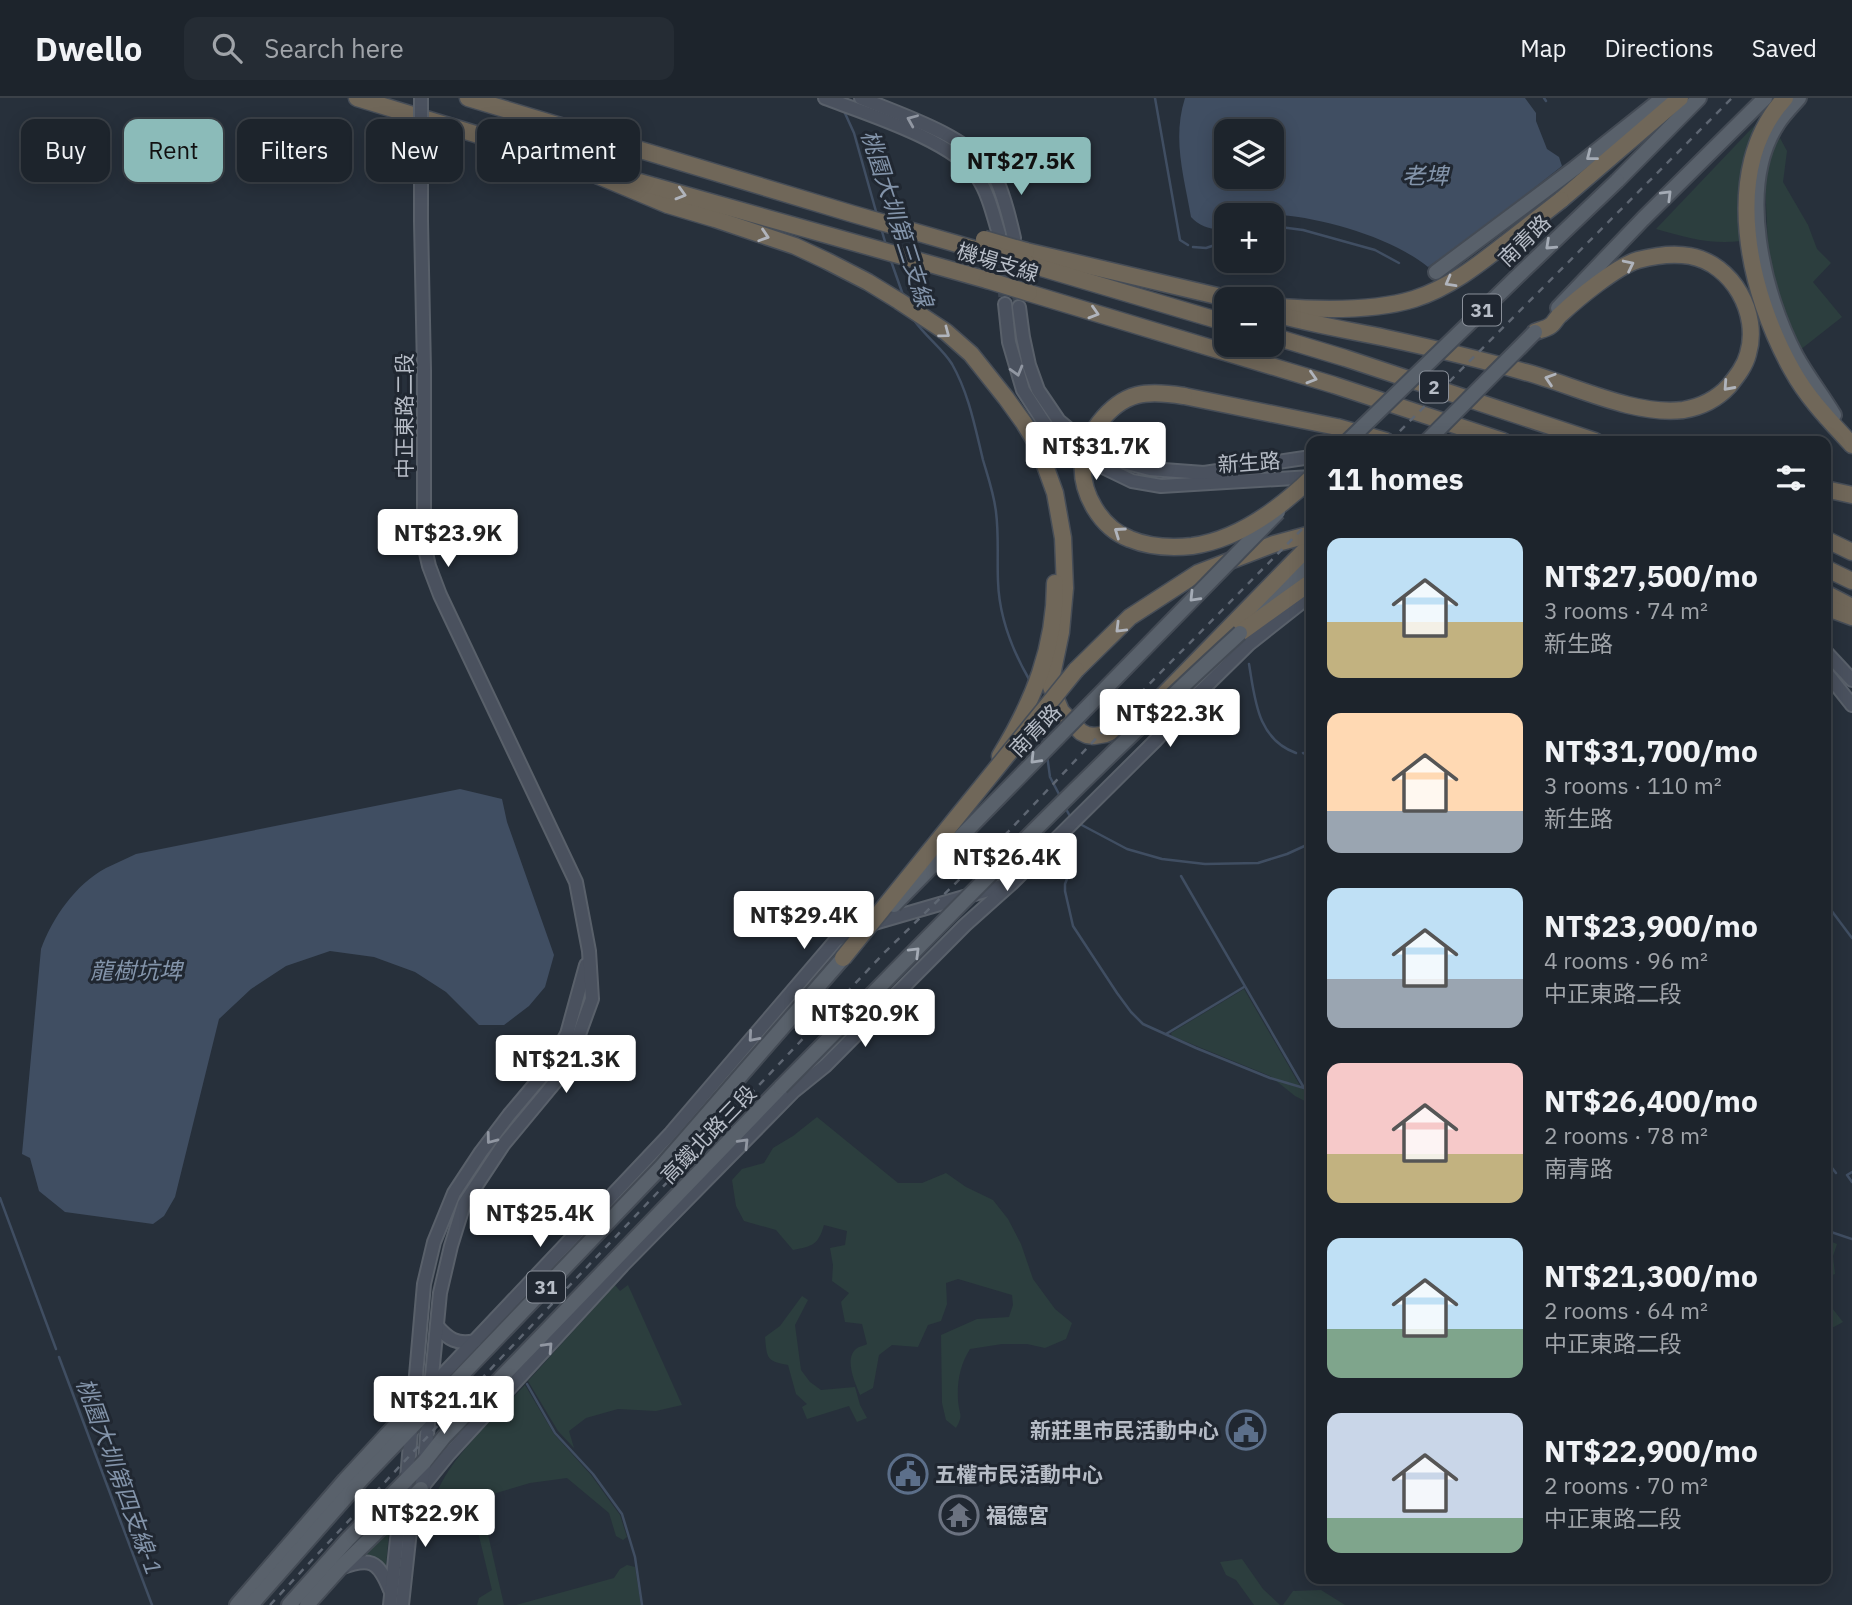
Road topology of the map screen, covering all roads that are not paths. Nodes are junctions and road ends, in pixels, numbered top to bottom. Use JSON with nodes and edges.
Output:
{"nodes":[{"id":1,"x":357,"y":98,"type":"edge"},
{"id":2,"x":421,"y":98,"type":"edge"},
{"id":3,"x":468,"y":98,"type":"edge"},
{"id":4,"x":825,"y":98,"type":"edge"},
{"id":5,"x":1663,"y":98,"type":"edge"},
{"id":6,"x":1680,"y":98,"type":"edge"},
{"id":7,"x":1699,"y":98,"type":"edge"},
{"id":8,"x":1765,"y":98,"type":"edge"},
{"id":9,"x":1785,"y":98,"type":"edge"},
{"id":10,"x":1799,"y":98,"type":"edge"},
{"id":11,"x":863,"y":99,"type":"edge"},
{"id":12,"x":477,"y":134,"type":"edge"},
{"id":13,"x":614,"y":182,"type":"edge"},
{"id":14,"x":640,"y":182,"type":"edge"},
{"id":15,"x":1534,"y":200,"type":"junction"},
{"id":16,"x":1543,"y":217,"type":"dead end"},
{"id":17,"x":1014,"y":238,"type":"tunnel mouth"},
{"id":18,"x":989,"y":242,"type":"junction"},
{"id":19,"x":1027,"y":258,"type":"junction"},
{"id":20,"x":1436,"y":272,"type":"dead end"},
{"id":21,"x":1214,"y":296,"type":"edge"},
{"id":22,"x":1005,"y":304,"type":"tunnel mouth"},
{"id":23,"x":1019,"y":307,"type":"tunnel mouth"},
{"id":24,"x":1284,"y":307,"type":"edge"},
{"id":25,"x":1284,"y":316,"type":"edge"},
{"id":26,"x":1214,"y":319,"type":"edge"},
{"id":27,"x":1535,"y":332,"type":"junction"},
{"id":28,"x":1284,"y":340,"type":"edge"},
{"id":29,"x":1834,"y":415,"type":"dead end"},
{"id":30,"x":1024,"y":424,"type":"junction"},
{"id":31,"x":1353,"y":436,"type":"edge"},
{"id":32,"x":1368,"y":436,"type":"edge"},
{"id":33,"x":1432,"y":436,"type":"edge"},
{"id":34,"x":1488,"y":436,"type":"edge"},
{"id":35,"x":1580,"y":436,"type":"edge"},
{"id":36,"x":1852,"y":445,"type":"edge"},
{"id":37,"x":1306,"y":458,"type":"edge"},
{"id":38,"x":1306,"y":477,"type":"edge"},
{"id":39,"x":1306,"y":481,"type":"edge"},
{"id":40,"x":1306,"y":482,"type":"edge"},
{"id":41,"x":1831,"y":490,"type":"edge"},
{"id":42,"x":1852,"y":495,"type":"edge"},
{"id":43,"x":1831,"y":542,"type":"edge"},
{"id":44,"x":1306,"y":546,"type":"edge"},
{"id":45,"x":1306,"y":550,"type":"edge"},
{"id":46,"x":1306,"y":551,"type":"edge"},
{"id":47,"x":1852,"y":552,"type":"edge"},
{"id":48,"x":1831,"y":571,"type":"edge"},
{"id":49,"x":1852,"y":581,"type":"edge"},
{"id":50,"x":1306,"y":586,"type":"edge"},
{"id":51,"x":1831,"y":596,"type":"edge"},
{"id":52,"x":1306,"y":599,"type":"edge"},
{"id":53,"x":1852,"y":607,"type":"edge"},
{"id":54,"x":1831,"y":609,"type":"edge"},
{"id":55,"x":1852,"y":617,"type":"edge"},
{"id":56,"x":1240,"y":633,"type":"junction"},
{"id":57,"x":1831,"y":657,"type":"edge"},
{"id":58,"x":1831,"y":679,"type":"edge"},
{"id":59,"x":1852,"y":680,"type":"edge"},
{"id":60,"x":1852,"y":705,"type":"edge"},
{"id":61,"x":979,"y":791,"type":"junction"},
{"id":62,"x":1012,"y":883,"type":"junction"},
{"id":63,"x":985,"y":891,"type":"junction"},
{"id":64,"x":988,"y":905,"type":"junction"},
{"id":65,"x":589,"y":951,"type":"junction"},
{"id":66,"x":843,"y":958,"type":"junction"},
{"id":67,"x":808,"y":1057,"type":"dead end"},
{"id":68,"x":807,"y":1080,"type":"junction"},
{"id":69,"x":662,"y":1166,"type":"joint"},
{"id":70,"x":437,"y":1326,"type":"junction"},
{"id":71,"x":475,"y":1341,"type":"junction"},
{"id":72,"x":431,"y":1386,"type":"junction"},
{"id":73,"x":415,"y":1404,"type":"junction"},
{"id":74,"x":430,"y":1409,"type":"junction"},
{"id":75,"x":412,"y":1427,"type":"junction"},
{"id":76,"x":425,"y":1461,"type":"junction"},
{"id":77,"x":407,"y":1478,"type":"junction"},
{"id":78,"x":421,"y":1489,"type":"junction"},
{"id":79,"x":402,"y":1507,"type":"junction"},
{"id":80,"x":340,"y":1568,"type":"junction"},
{"id":81,"x":390,"y":1598,"type":"edge"},
{"id":82,"x":245,"y":1601,"type":"edge"},
{"id":83,"x":289,"y":1605,"type":"edge"},
{"id":84,"x":307,"y":1605,"type":"edge"},
{"id":85,"x":402,"y":1605,"type":"edge"}],
"edges":[{"from":1,"to":12,"type":"highway","name":"機場支線","number":"2"},
{"from":2,"to":65,"type":"main road","name":"中正東路二段","bridge":true},
{"from":3,"to":18,"type":"highway","name":"機場支線"},
{"from":4,"to":18,"type":"main road"},
{"from":5,"to":15,"type":"main road","one_way":true},
{"from":6,"to":24,"type":"highway","one_way":true,"bridge":true},
{"from":7,"to":31,"type":"main road","name":"南青路","number":"31","one_way":true,"bridge":true},
{"from":27,"to":8,"type":"main road","number":"31","one_way":true},
{"from":9,"to":36,"type":"highway"},
{"from":10,"to":29,"type":"main road"},
{"from":17,"to":11,"type":"main road","one_way":true},
{"from":13,"to":30,"type":"highway","one_way":true},
{"from":14,"to":34,"type":"highway","name":"機場支線","number":"2","one_way":true,"bridge":true},
{"from":15,"to":16,"type":"main road"},
{"from":15,"to":20,"type":"main road"},
{"from":18,"to":19,"type":"highway","name":"機場支線","bridge":true},
{"from":19,"to":21,"type":"highway"},
{"from":19,"to":26,"type":"highway","name":"機場支線"},
{"from":22,"to":38,"type":"main road","name":"新生路","one_way":true},
{"from":23,"to":37,"type":"main road","name":"新生路"},
{"from":27,"to":25,"type":"highway","one_way":true},
{"from":27,"to":33,"type":"main road","number":"31","bridge":true},
{"from":28,"to":35,"type":"highway","number":"2"},
{"from":30,"to":45,"type":"highway"},
{"from":30,"to":61,"type":"highway","bridge":true},
{"from":39,"to":32,"type":"highway","one_way":true,"bridge":true},
{"from":40,"to":66,"type":"main road","name":"南青路","number":"31","one_way":true,"bridge":true},
{"from":41,"to":42,"type":"highway"},
{"from":43,"to":47,"type":"highway"},
{"from":44,"to":61,"type":"highway","one_way":true,"bridge":true},
{"from":46,"to":56,"type":"main road","number":"31"},
{"from":48,"to":49,"type":"highway"},
{"from":50,"to":56,"type":"highway"},
{"from":51,"to":53,"type":"highway"},
{"from":52,"to":62,"type":"main road"},
{"from":54,"to":55,"type":"highway"},
{"from":76,"to":56,"type":"main road","name":"高鐵北路三段","number":"31","one_way":true,"bridge":true},
{"from":57,"to":59,"type":"main road"},
{"from":58,"to":60,"type":"main road"},
{"from":61,"to":66,"type":"highway","bridge":true},
{"from":62,"to":63,"type":"main road"},
{"from":62,"to":64,"type":"main road"},
{"from":63,"to":64,"type":"main road"},
{"from":63,"to":71,"type":"main road","name":"高鐵北路三段","one_way":true},
{"from":64,"to":68,"type":"main road"},
{"from":65,"to":70,"type":"main road","name":"中正東路二段"},
{"from":65,"to":73,"type":"main road","name":"中正東路二段","one_way":true},
{"from":66,"to":69,"type":"main road","name":"南青路","number":"31"},
{"from":67,"to":68,"type":"main road"},
{"from":78,"to":68,"type":"main road","name":"高鐵北路三段","one_way":true},
{"from":69,"to":74,"type":"main road","name":"高鐵北路三段","number":"31"},
{"from":70,"to":71,"type":"main road"},
{"from":70,"to":72,"type":"main road","name":"中正東路二段"},
{"from":71,"to":72,"type":"main road","name":"高鐵北路三段"},
{"from":72,"to":73,"type":"main road","name":"高鐵北路三段"},
{"from":72,"to":74,"type":"main road","name":"中正東路二段"},
{"from":73,"to":75,"type":"main road","name":"中正東路二段"},
{"from":73,"to":82,"type":"main road","name":"高鐵北路三段"},
{"from":74,"to":75,"type":"main road","name":"高鐵北路三段","number":"31"},
{"from":74,"to":76,"type":"main road","name":"中正東路二段"},
{"from":75,"to":77,"type":"main road","name":"中正東路二段"},
{"from":75,"to":82,"type":"main road","name":"高鐵北路三段","number":"31"},
{"from":76,"to":77,"type":"main road","name":"高鐵北路三段","number":"31"},
{"from":76,"to":78,"type":"main road","name":"中正東路二段"},
{"from":77,"to":79,"type":"main road","name":"中正東路二段"},
{"from":77,"to":83,"type":"main road","name":"高鐵北路三段","number":"31"},
{"from":78,"to":79,"type":"main road","name":"高鐵北路三段"},
{"from":78,"to":85,"type":"main road","name":"中正東路二段"},
{"from":79,"to":80,"type":"main road","name":"高鐵北路三段"},
{"from":79,"to":81,"type":"main road","name":"中正東路二段"},
{"from":80,"to":81,"type":"main road"},
{"from":80,"to":84,"type":"main road","name":"高鐵北路三段"}]}
